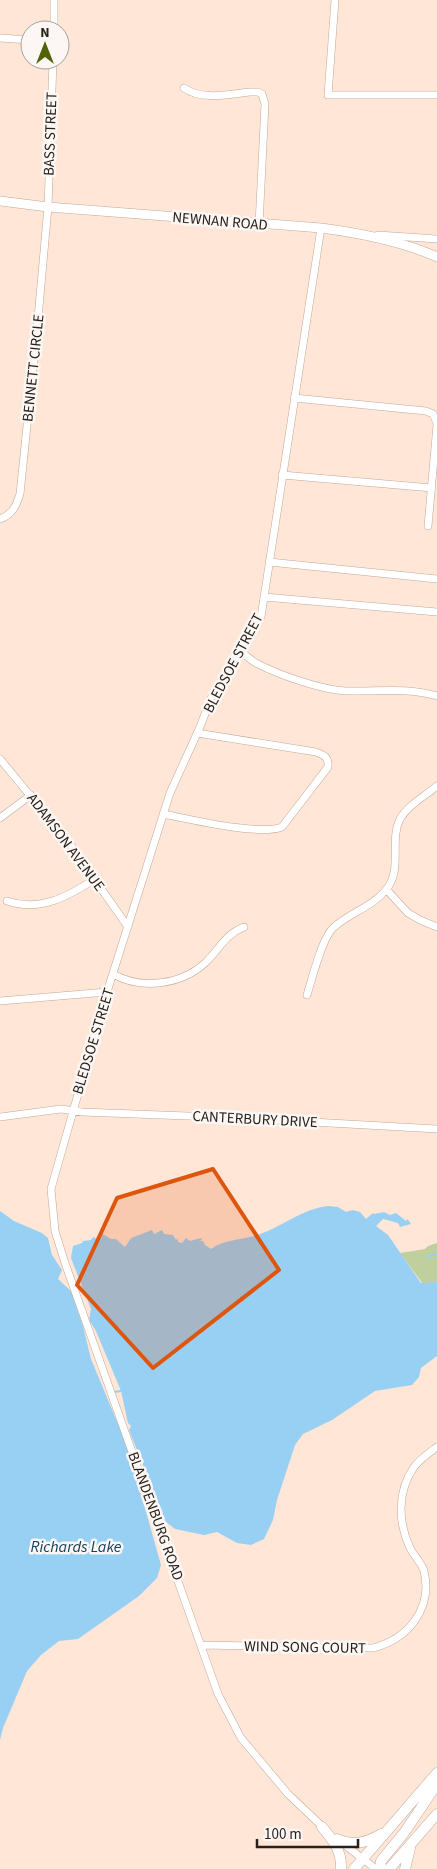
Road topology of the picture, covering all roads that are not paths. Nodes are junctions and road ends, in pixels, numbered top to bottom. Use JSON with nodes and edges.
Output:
{"nodes":[{"id":1,"x":54,"y":0,"type":"edge"},
{"id":2,"x":335,"y":0,"type":"edge"},
{"id":3,"x":54,"y":20,"type":"edge"},
{"id":4,"x":0,"y":38,"type":"edge"},
{"id":5,"x":20,"y":39,"type":"edge"},
{"id":6,"x":53,"y":70,"type":"edge"},
{"id":7,"x":184,"y":88,"type":"dead end"},
{"id":8,"x":437,"y":95,"type":"edge"},
{"id":9,"x":0,"y":201,"type":"edge"},
{"id":10,"x":48,"y":207,"type":"junction"},
{"id":11,"x":259,"y":225,"type":"junction"},
{"id":12,"x":321,"y":228,"type":"junction"},
{"id":13,"x":354,"y":233,"type":"junction"},
{"id":14,"x":437,"y":239,"type":"edge"},
{"id":15,"x":437,"y":257,"type":"edge"},
{"id":16,"x":294,"y":398,"type":"junction"},
{"id":17,"x":437,"y":424,"type":"edge"},
{"id":18,"x":282,"y":475,"type":"junction"},
{"id":19,"x":432,"y":488,"type":"junction"},
{"id":20,"x":0,"y":519,"type":"edge"},
{"id":21,"x":428,"y":526,"type":"dead end"},
{"id":22,"x":269,"y":562,"type":"junction"},
{"id":23,"x":437,"y":579,"type":"edge"},
{"id":24,"x":264,"y":597,"type":"junction"},
{"id":25,"x":437,"y":612,"type":"edge"},
{"id":26,"x":240,"y":651,"type":"junction"},
{"id":27,"x":437,"y":696,"type":"edge"},
{"id":28,"x":197,"y":733,"type":"junction"},
{"id":29,"x":0,"y":759,"type":"edge"},
{"id":30,"x":437,"y":786,"type":"edge"},
{"id":31,"x":31,"y":795,"type":"junction"},
{"id":32,"x":163,"y":814,"type":"junction"},
{"id":33,"x":0,"y":818,"type":"edge"},
{"id":34,"x":95,"y":879,"type":"junction"},
{"id":35,"x":386,"y":889,"type":"junction"},
{"id":36,"x":7,"y":902,"type":"dead end"},
{"id":37,"x":128,"y":927,"type":"junction"},
{"id":38,"x":244,"y":927,"type":"dead end"},
{"id":39,"x":437,"y":927,"type":"edge"},
{"id":40,"x":113,"y":974,"type":"junction"},
{"id":41,"x":107,"y":992,"type":"junction"},
{"id":42,"x":307,"y":996,"type":"dead end"},
{"id":43,"x":0,"y":1001,"type":"edge"},
{"id":44,"x":73,"y":1110,"type":"junction"},
{"id":45,"x":0,"y":1117,"type":"edge"},
{"id":46,"x":437,"y":1129,"type":"edge"},
{"id":47,"x":437,"y":1447,"type":"edge"},
{"id":48,"x":201,"y":1645,"type":"junction"},
{"id":49,"x":437,"y":1773,"type":"edge"},
{"id":50,"x":437,"y":1784,"type":"edge"},
{"id":51,"x":437,"y":1814,"type":"edge"},
{"id":52,"x":322,"y":1827,"type":"junction"},
{"id":53,"x":390,"y":1827,"type":"junction"},
{"id":54,"x":337,"y":1839,"type":"junction"},
{"id":55,"x":414,"y":1840,"type":"junction"},
{"id":56,"x":365,"y":1864,"type":"edge"},
{"id":57,"x":341,"y":1869,"type":"edge"},
{"id":58,"x":354,"y":1869,"type":"edge"},
{"id":59,"x":376,"y":1869,"type":"edge"},
{"id":60,"x":380,"y":1869,"type":"edge"},
{"id":61,"x":389,"y":1869,"type":"edge"},
{"id":62,"x":405,"y":1869,"type":"edge"}],
"edges":[{"from":1,"to":3,"type":"street"},
{"from":2,"to":8,"type":"street"},
{"from":4,"to":5,"type":"street"},
{"from":6,"to":10,"type":"street","name":"BASS STREET"},
{"from":7,"to":11,"type":"street"},
{"from":9,"to":10,"type":"main road","name":"NEWNAN ROAD"},
{"from":10,"to":11,"type":"main road","name":"NEWNAN ROAD"},
{"from":10,"to":20,"type":"street","name":"BENNETT CIRCLE"},
{"from":11,"to":12,"type":"main road","name":"NEWNAN ROAD"},
{"from":12,"to":13,"type":"main road","name":"NEWNAN ROAD"},
{"from":12,"to":16,"type":"street","name":"BLEDSOE STREET"},
{"from":13,"to":14,"type":"street"},
{"from":13,"to":15,"type":"main road","name":"NEWNAN ROAD"},
{"from":16,"to":17,"type":"street"},
{"from":16,"to":18,"type":"street","name":"BLEDSOE STREET"},
{"from":17,"to":19,"type":"street"},
{"from":18,"to":19,"type":"street"},
{"from":18,"to":22,"type":"street","name":"BLEDSOE STREET"},
{"from":19,"to":21,"type":"street"},
{"from":22,"to":23,"type":"street"},
{"from":22,"to":24,"type":"street","name":"BLEDSOE STREET"},
{"from":24,"to":25,"type":"street"},
{"from":24,"to":26,"type":"street","name":"BLEDSOE STREET"},
{"from":26,"to":27,"type":"street"},
{"from":26,"to":28,"type":"street","name":"BLEDSOE STREET"},
{"from":28,"to":32,"type":"street","name":"BLEDSOE STREET"},
{"from":28,"to":32,"type":"street"},
{"from":29,"to":31,"type":"street","name":"ADAMSON AVENUE"},
{"from":30,"to":35,"type":"street"},
{"from":31,"to":33,"type":"street"},
{"from":31,"to":34,"type":"street","name":"ADAMSON AVENUE"},
{"from":32,"to":37,"type":"street","name":"BLEDSOE STREET"},
{"from":34,"to":36,"type":"street"},
{"from":34,"to":37,"type":"street","name":"ADAMSON AVENUE"},
{"from":35,"to":39,"type":"street"},
{"from":35,"to":42,"type":"street"},
{"from":37,"to":40,"type":"street","name":"BLEDSOE STREET"},
{"from":38,"to":40,"type":"street"},
{"from":40,"to":41,"type":"street","name":"BLEDSOE STREET"},
{"from":41,"to":43,"type":"street"},
{"from":41,"to":44,"type":"street","name":"BLEDSOE STREET"},
{"from":44,"to":45,"type":"street","name":"CANTERBURY DRIVE"},
{"from":44,"to":46,"type":"street","name":"CANTERBURY DRIVE"},
{"from":44,"to":48,"type":"street","name":"BLANDENBURG ROAD"},
{"from":47,"to":48,"type":"street","name":"WIND SONG COURT"},
{"from":48,"to":52,"type":"street","name":"BLANDENBURG ROAD"},
{"from":49,"to":53,"type":"highway"},
{"from":50,"to":60,"type":"highway"},
{"from":51,"to":55,"type":"highway"},
{"from":52,"to":54,"type":"street","name":"BLANDENBURG ROAD"},
{"from":52,"to":57,"type":"highway"},
{"from":53,"to":54,"type":"highway"},
{"from":53,"to":56,"type":"highway"},
{"from":54,"to":56,"type":"street","name":"BLANDENBURG ROAD"},
{"from":55,"to":61,"type":"highway"},
{"from":55,"to":62,"type":"highway"},
{"from":56,"to":58,"type":"highway"},
{"from":56,"to":59,"type":"street","name":"BLANDENBURG ROAD"}]}
